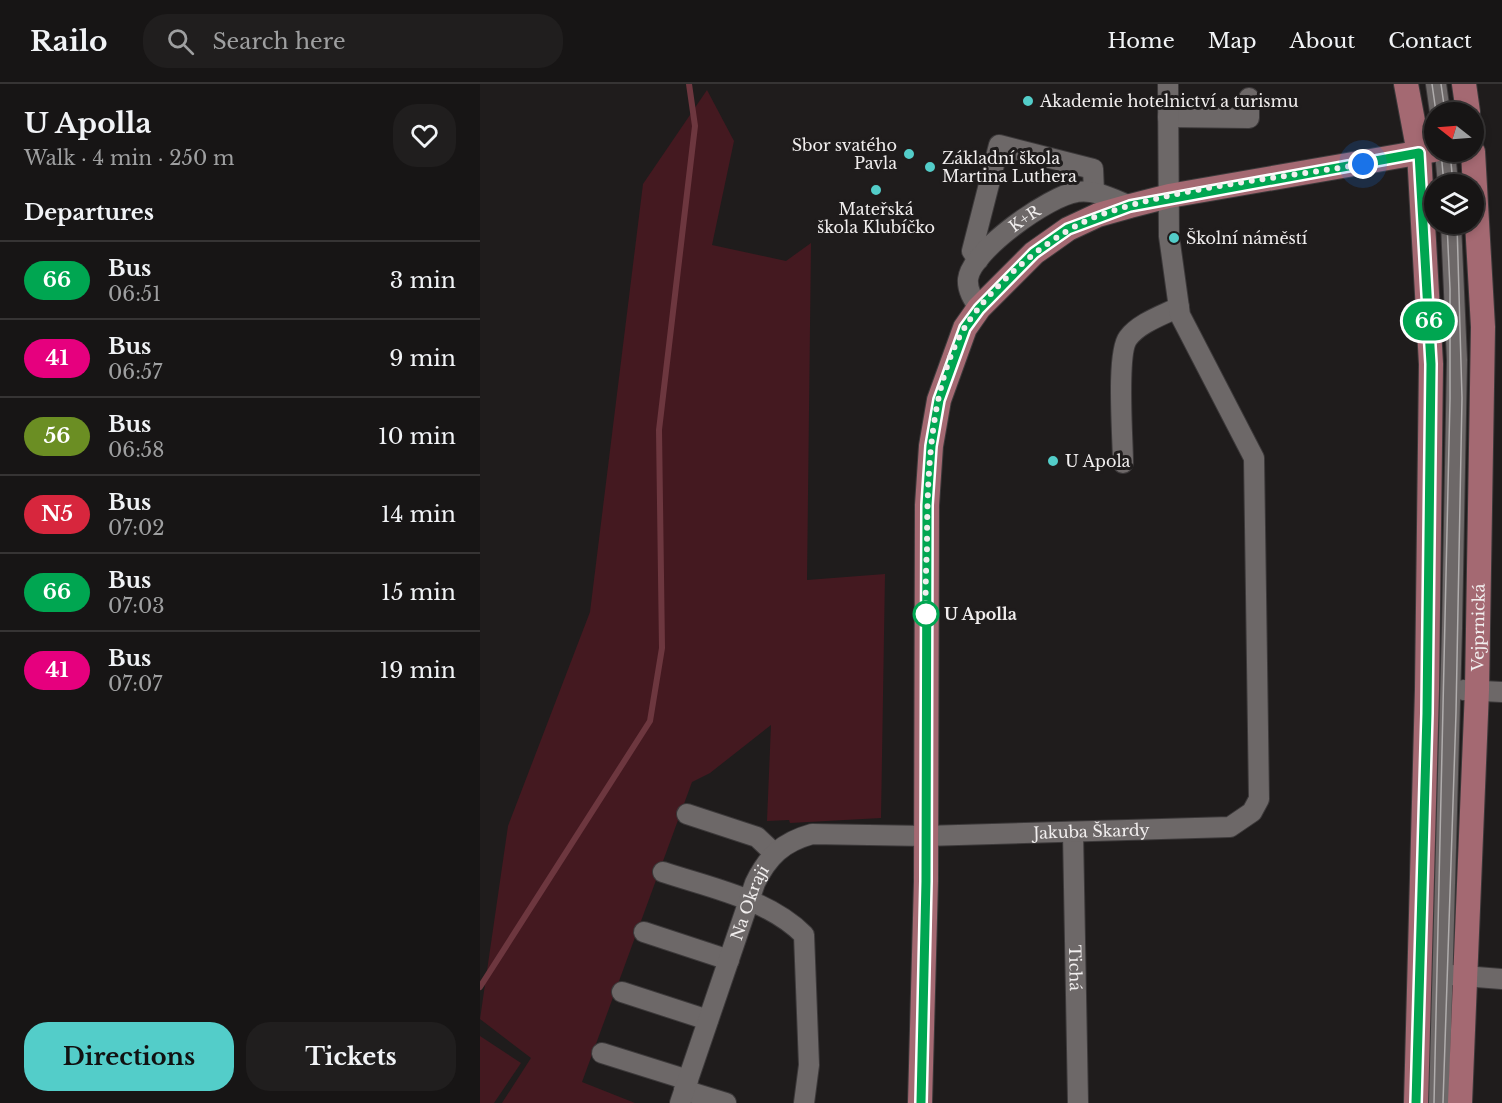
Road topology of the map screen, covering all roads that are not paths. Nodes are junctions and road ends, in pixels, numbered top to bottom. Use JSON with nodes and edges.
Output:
{"nodes":[{"id":1,"x":1168,"y":84,"type":"edge"},
{"id":2,"x":1406,"y":84,"type":"edge"},
{"id":3,"x":1436,"y":84,"type":"edge"},
{"id":4,"x":1464,"y":84,"type":"edge"},
{"id":5,"x":1249,"y":98,"type":"dead end"},
{"id":6,"x":1439,"y":102,"type":"edge"},
{"id":7,"x":1467,"y":102,"type":"edge"},
{"id":8,"x":1168,"y":117,"type":"junction"},
{"id":9,"x":1424,"y":141,"type":"edge"},
{"id":10,"x":1424,"y":152,"type":"edge"},
{"id":11,"x":1427,"y":162,"type":"edge"},
{"id":12,"x":1474,"y":162,"type":"edge"},
{"id":13,"x":1094,"y":192,"type":"junction"},
{"id":14,"x":1169,"y":196,"type":"junction"},
{"id":15,"x":1130,"y":206,"type":"junction"},
{"id":16,"x":1451,"y":234,"type":"edge"},
{"id":17,"x":978,"y":260,"type":"junction"},
{"id":18,"x":979,"y":309,"type":"junction"},
{"id":19,"x":1180,"y":311,"type":"junction"},
{"id":20,"x":1123,"y":463,"type":"dead end"},
{"id":21,"x":1439,"y":689,"type":"junction"},
{"id":22,"x":1477,"y":690,"type":"junction"},
{"id":23,"x":1502,"y":692,"type":"edge"},
{"id":24,"x":687,"y":814,"type":"dead end"},
{"id":25,"x":1073,"y":833,"type":"junction"},
{"id":26,"x":925,"y":836,"type":"junction"},
{"id":27,"x":774,"y":853,"type":"junction"},
{"id":28,"x":663,"y":872,"type":"dead end"},
{"id":29,"x":750,"y":900,"type":"junction"},
{"id":30,"x":644,"y":932,"type":"dead end"},
{"id":31,"x":729,"y":960,"type":"junction"},
{"id":32,"x":1443,"y":975,"type":"junction"},
{"id":33,"x":1502,"y":979,"type":"edge"},
{"id":34,"x":622,"y":992,"type":"dead end"},
{"id":35,"x":708,"y":1020,"type":"junction"},
{"id":36,"x":602,"y":1053,"type":"dead end"},
{"id":37,"x":684,"y":1091,"type":"edge"},
{"id":38,"x":726,"y":1103,"type":"edge"},
{"id":39,"x":804,"y":1103,"type":"edge"},
{"id":40,"x":921,"y":1103,"type":"edge"},
{"id":41,"x":1078,"y":1103,"type":"edge"},
{"id":42,"x":1416,"y":1103,"type":"edge"},
{"id":43,"x":1438,"y":1103,"type":"edge"},
{"id":44,"x":1460,"y":1103,"type":"edge"}],
"edges":[{"from":1,"to":8,"type":"street"},
{"from":2,"to":9,"type":"main road","name":"Vejprnická"},
{"from":3,"to":6,"type":"street"},
{"from":4,"to":7,"type":"main road"},
{"from":5,"to":8,"type":"street"},
{"from":8,"to":14,"type":"street"},
{"from":10,"to":14,"type":"main road"},
{"from":11,"to":21,"type":"main road","name":"Vejprnická"},
{"from":12,"to":22,"type":"main road","name":"Vejprnická"},
{"from":13,"to":15,"type":"street","name":"K+R"},
{"from":13,"to":17,"type":"street","name":"K+R"},
{"from":13,"to":17,"type":"street"},
{"from":14,"to":15,"type":"main road"},
{"from":14,"to":19,"type":"street"},
{"from":15,"to":18,"type":"main road"},
{"from":16,"to":21,"type":"street","name":"Vejprnická"},
{"from":17,"to":18,"type":"street","name":"K+R"},
{"from":18,"to":26,"type":"main road"},
{"from":19,"to":20,"type":"street"},
{"from":19,"to":25,"type":"street","name":"Jakuba Škardy"},
{"from":21,"to":22,"type":"street"},
{"from":21,"to":32,"type":"main road","name":"Vejprnická"},
{"from":22,"to":23,"type":"street"},
{"from":22,"to":32,"type":"main road","name":"Vejprnická"},
{"from":24,"to":27,"type":"street"},
{"from":25,"to":26,"type":"street","name":"Jakuba Škardy"},
{"from":25,"to":41,"type":"street","name":"Tichá"},
{"from":26,"to":27,"type":"street","name":"Na Okraji"},
{"from":26,"to":40,"type":"main road"},
{"from":27,"to":29,"type":"street","name":"Na Okraji"},
{"from":28,"to":29,"type":"street"},
{"from":29,"to":31,"type":"street","name":"Na Okraji"},
{"from":29,"to":39,"type":"street"},
{"from":30,"to":31,"type":"street"},
{"from":31,"to":35,"type":"street","name":"Na Okraji"},
{"from":32,"to":33,"type":"street"},
{"from":32,"to":42,"type":"main road","name":"Vejprnická"},
{"from":32,"to":43,"type":"street","name":"Vejprnická"},
{"from":32,"to":44,"type":"main road","name":"Vejprnická"},
{"from":34,"to":35,"type":"street"},
{"from":35,"to":37,"type":"street","name":"Na Okraji"},
{"from":36,"to":37,"type":"street"},
{"from":37,"to":38,"type":"street"}]}
